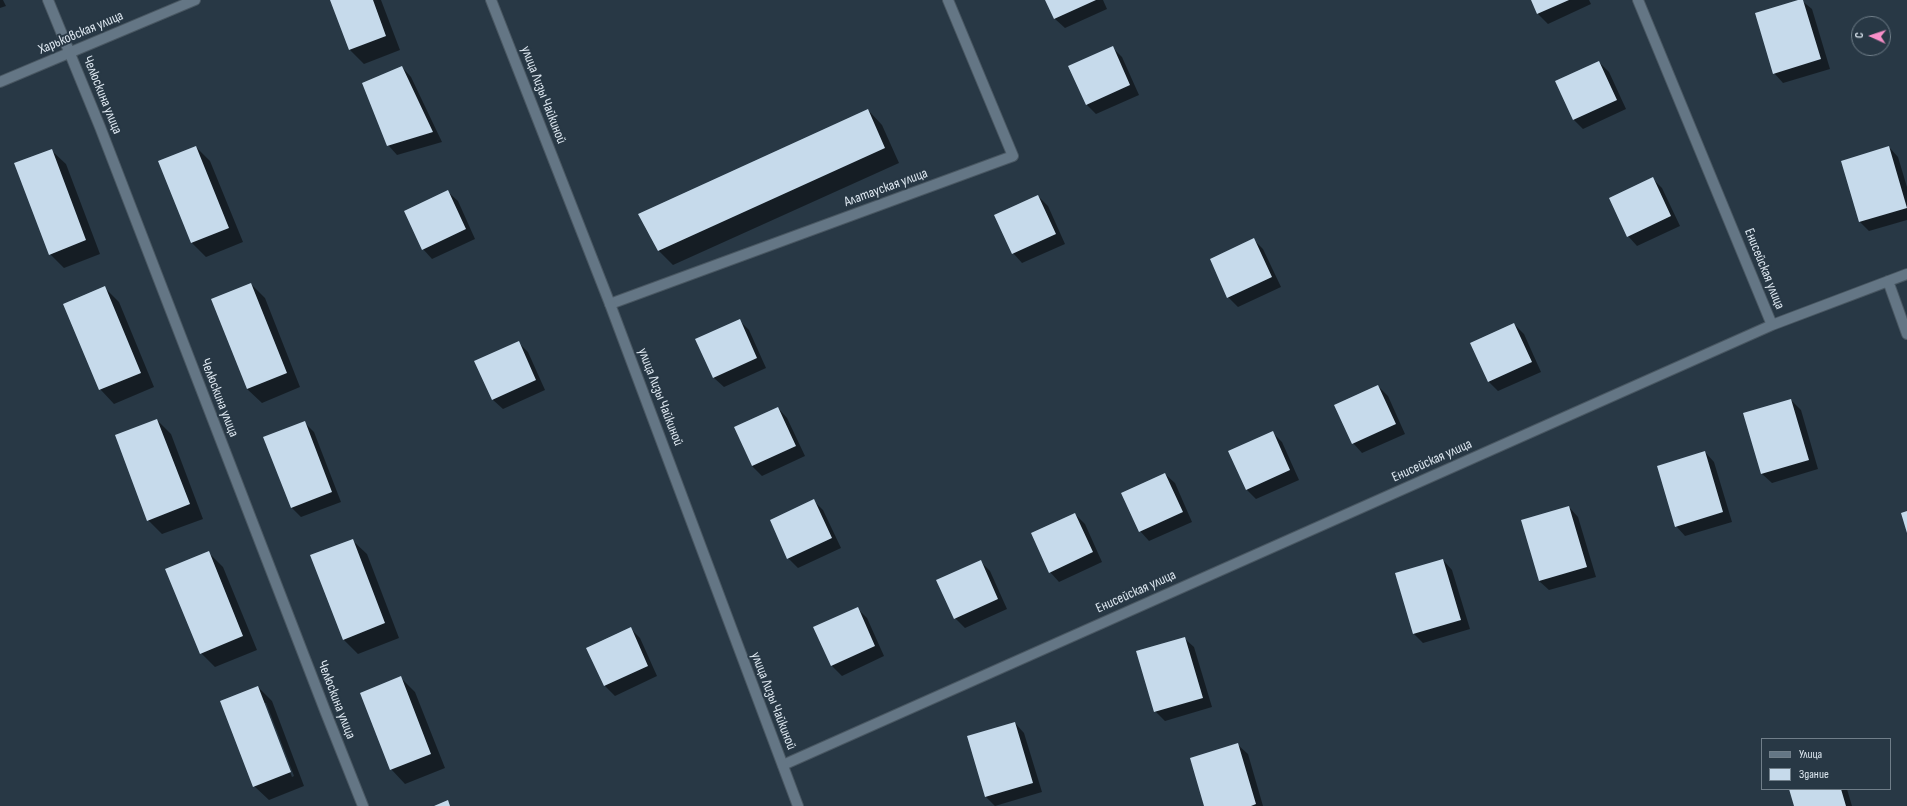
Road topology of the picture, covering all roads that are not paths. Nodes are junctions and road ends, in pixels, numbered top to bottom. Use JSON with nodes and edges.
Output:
{"nodes":[{"id":1,"x":48,"y":0,"type":"edge"},
{"id":2,"x":195,"y":0,"type":"edge"},
{"id":3,"x":490,"y":0,"type":"edge"},
{"id":4,"x":948,"y":0,"type":"edge"},
{"id":5,"x":1638,"y":0,"type":"edge"},
{"id":6,"x":70,"y":53,"type":"junction"},
{"id":7,"x":0,"y":82,"type":"edge"},
{"id":8,"x":1907,"y":274,"type":"edge"},
{"id":9,"x":1888,"y":281,"type":"junction"},
{"id":10,"x":610,"y":304,"type":"junction"},
{"id":11,"x":1772,"y":324,"type":"junction"},
{"id":12,"x":1907,"y":334,"type":"edge"},
{"id":13,"x":783,"y":765,"type":"junction"},
{"id":14,"x":363,"y":806,"type":"edge"},
{"id":15,"x":798,"y":806,"type":"edge"}],
"edges":[{"from":1,"to":6,"type":"street","name":"Челюскина улица"},
{"from":2,"to":6,"type":"street","name":"Харьковская улица"},
{"from":3,"to":10,"type":"street","name":"улица Лизы Чайкиной"},
{"from":4,"to":10,"type":"street","name":"Алатауская улица"},
{"from":5,"to":11,"type":"street","name":"Енисейская улица"},
{"from":6,"to":7,"type":"street","name":"Харьковская улица"},
{"from":6,"to":14,"type":"street","name":"Челюскина улица"},
{"from":8,"to":9,"type":"street"},
{"from":9,"to":11,"type":"street"},
{"from":9,"to":12,"type":"street"},
{"from":10,"to":13,"type":"street","name":"улица Лизы Чайкиной"},
{"from":11,"to":13,"type":"street","name":"Енисейская улица"},
{"from":13,"to":15,"type":"street","name":"улица Лизы Чайкиной"}]}
